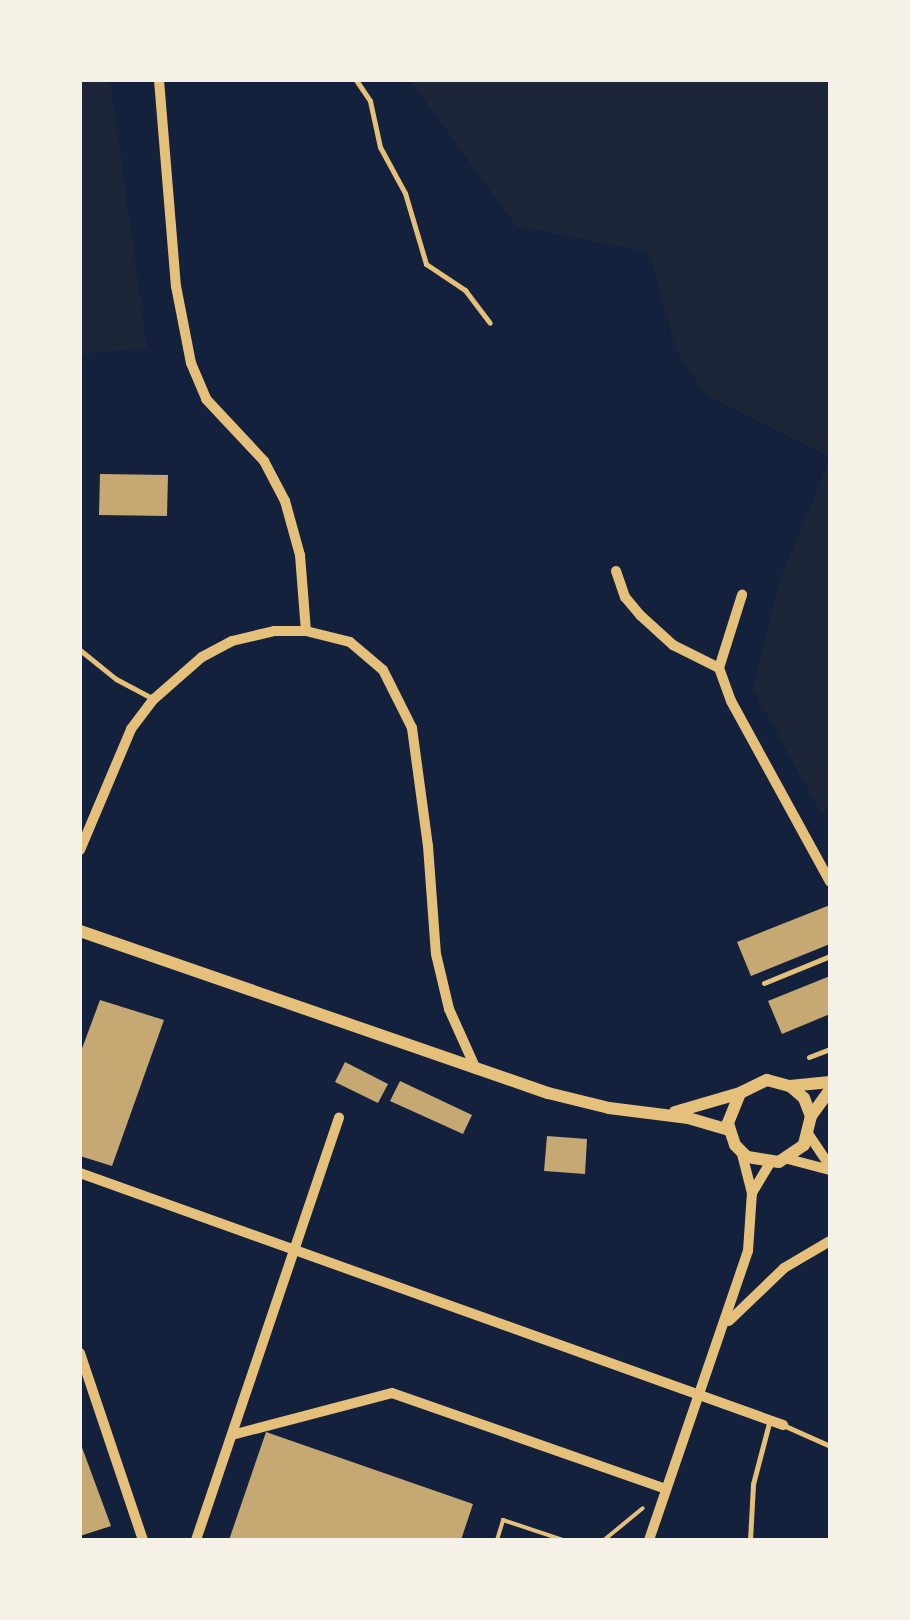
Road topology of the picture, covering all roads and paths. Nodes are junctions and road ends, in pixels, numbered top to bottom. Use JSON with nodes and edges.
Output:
{"nodes":[{"id":1,"x":158,"y":80,"type":"edge"},
{"id":2,"x":356,"y":80,"type":"edge"},
{"id":3,"x":490,"y":323,"type":"dead end"},
{"id":4,"x":616,"y":570,"type":"dead end"},
{"id":5,"x":742,"y":595,"type":"dead end"},
{"id":6,"x":306,"y":631,"type":"junction"},
{"id":7,"x":80,"y":650,"type":"edge"},
{"id":8,"x":719,"y":668,"type":"junction"},
{"id":9,"x":154,"y":699,"type":"junction"},
{"id":10,"x":80,"y":850,"type":"edge"},
{"id":11,"x":830,"y":882,"type":"edge"},
{"id":12,"x":80,"y":931,"type":"edge"},
{"id":13,"x":830,"y":956,"type":"edge"},
{"id":14,"x":764,"y":983,"type":"dead end"},
{"id":15,"x":830,"y":1049,"type":"edge"},
{"id":16,"x":809,"y":1057,"type":"dead end"},
{"id":17,"x":476,"y":1070,"type":"junction"},
{"id":18,"x":830,"y":1082,"type":"edge"},
{"id":19,"x":790,"y":1086,"type":"junction"},
{"id":20,"x":830,"y":1090,"type":"edge"},
{"id":21,"x":740,"y":1093,"type":"junction"},
{"id":22,"x":668,"y":1114,"type":"junction"},
{"id":23,"x":811,"y":1116,"type":"junction"},
{"id":24,"x":340,"y":1118,"type":"dead end"},
{"id":25,"x":729,"y":1130,"type":"junction"},
{"id":26,"x":809,"y":1136,"type":"junction"},
{"id":27,"x":742,"y":1153,"type":"junction"},
{"id":28,"x":788,"y":1159,"type":"junction"},
{"id":29,"x":770,"y":1163,"type":"junction"},
{"id":30,"x":830,"y":1168,"type":"edge"},
{"id":31,"x":80,"y":1172,"type":"edge"},
{"id":32,"x":752,"y":1194,"type":"junction"},
{"id":33,"x":830,"y":1241,"type":"edge"},
{"id":34,"x":296,"y":1248,"type":"junction"},
{"id":35,"x":725,"y":1326,"type":"junction"},
{"id":36,"x":80,"y":1353,"type":"edge"},
{"id":37,"x":701,"y":1392,"type":"junction"},
{"id":38,"x":770,"y":1420,"type":"junction"},
{"id":39,"x":783,"y":1425,"type":"joint"},
{"id":40,"x":232,"y":1435,"type":"junction"},
{"id":41,"x":830,"y":1446,"type":"edge"},
{"id":42,"x":666,"y":1490,"type":"junction"},
{"id":43,"x":142,"y":1540,"type":"edge"},
{"id":44,"x":196,"y":1540,"type":"edge"},
{"id":45,"x":496,"y":1540,"type":"edge"},
{"id":46,"x":563,"y":1540,"type":"edge"},
{"id":47,"x":604,"y":1540,"type":"edge"},
{"id":48,"x":649,"y":1540,"type":"edge"},
{"id":49,"x":750,"y":1540,"type":"edge"}],
"edges":[{"from":1,"to":6,"type":"street"},
{"from":2,"to":3,"type":"lane"},
{"from":4,"to":8,"type":"street"},
{"from":5,"to":8,"type":"street"},
{"from":6,"to":9,"type":"street"},
{"from":6,"to":17,"type":"street"},
{"from":7,"to":9,"type":"lane"},
{"from":8,"to":11,"type":"street"},
{"from":9,"to":10,"type":"street"},
{"from":12,"to":17,"type":"street"},
{"from":13,"to":14,"type":"lane"},
{"from":15,"to":16,"type":"lane"},
{"from":17,"to":22,"type":"street"},
{"from":18,"to":19,"type":"street"},
{"from":19,"to":21,"type":"street"},
{"from":19,"to":23,"type":"street"},
{"from":20,"to":23,"type":"street"},
{"from":21,"to":22,"type":"street"},
{"from":21,"to":25,"type":"street"},
{"from":22,"to":25,"type":"street"},
{"from":23,"to":26,"type":"street"},
{"from":24,"to":34,"type":"street"},
{"from":25,"to":27,"type":"street"},
{"from":26,"to":28,"type":"street"},
{"from":26,"to":30,"type":"street"},
{"from":27,"to":29,"type":"street"},
{"from":27,"to":32,"type":"street"},
{"from":28,"to":29,"type":"street"},
{"from":28,"to":30,"type":"street"},
{"from":29,"to":32,"type":"street"},
{"from":31,"to":34,"type":"street"},
{"from":32,"to":35,"type":"street"},
{"from":33,"to":35,"type":"street"},
{"from":34,"to":37,"type":"street"},
{"from":34,"to":40,"type":"street"},
{"from":35,"to":37,"type":"street"},
{"from":36,"to":43,"type":"street"},
{"from":37,"to":38,"type":"street"},
{"from":37,"to":42,"type":"street"},
{"from":38,"to":39,"type":"street"},
{"from":38,"to":49,"type":"lane"},
{"from":39,"to":41,"type":"lane"},
{"from":40,"to":42,"type":"street"},
{"from":40,"to":44,"type":"street"},
{"from":42,"to":47,"type":"path"},
{"from":42,"to":48,"type":"street"},
{"from":45,"to":46,"type":"path"}]}
